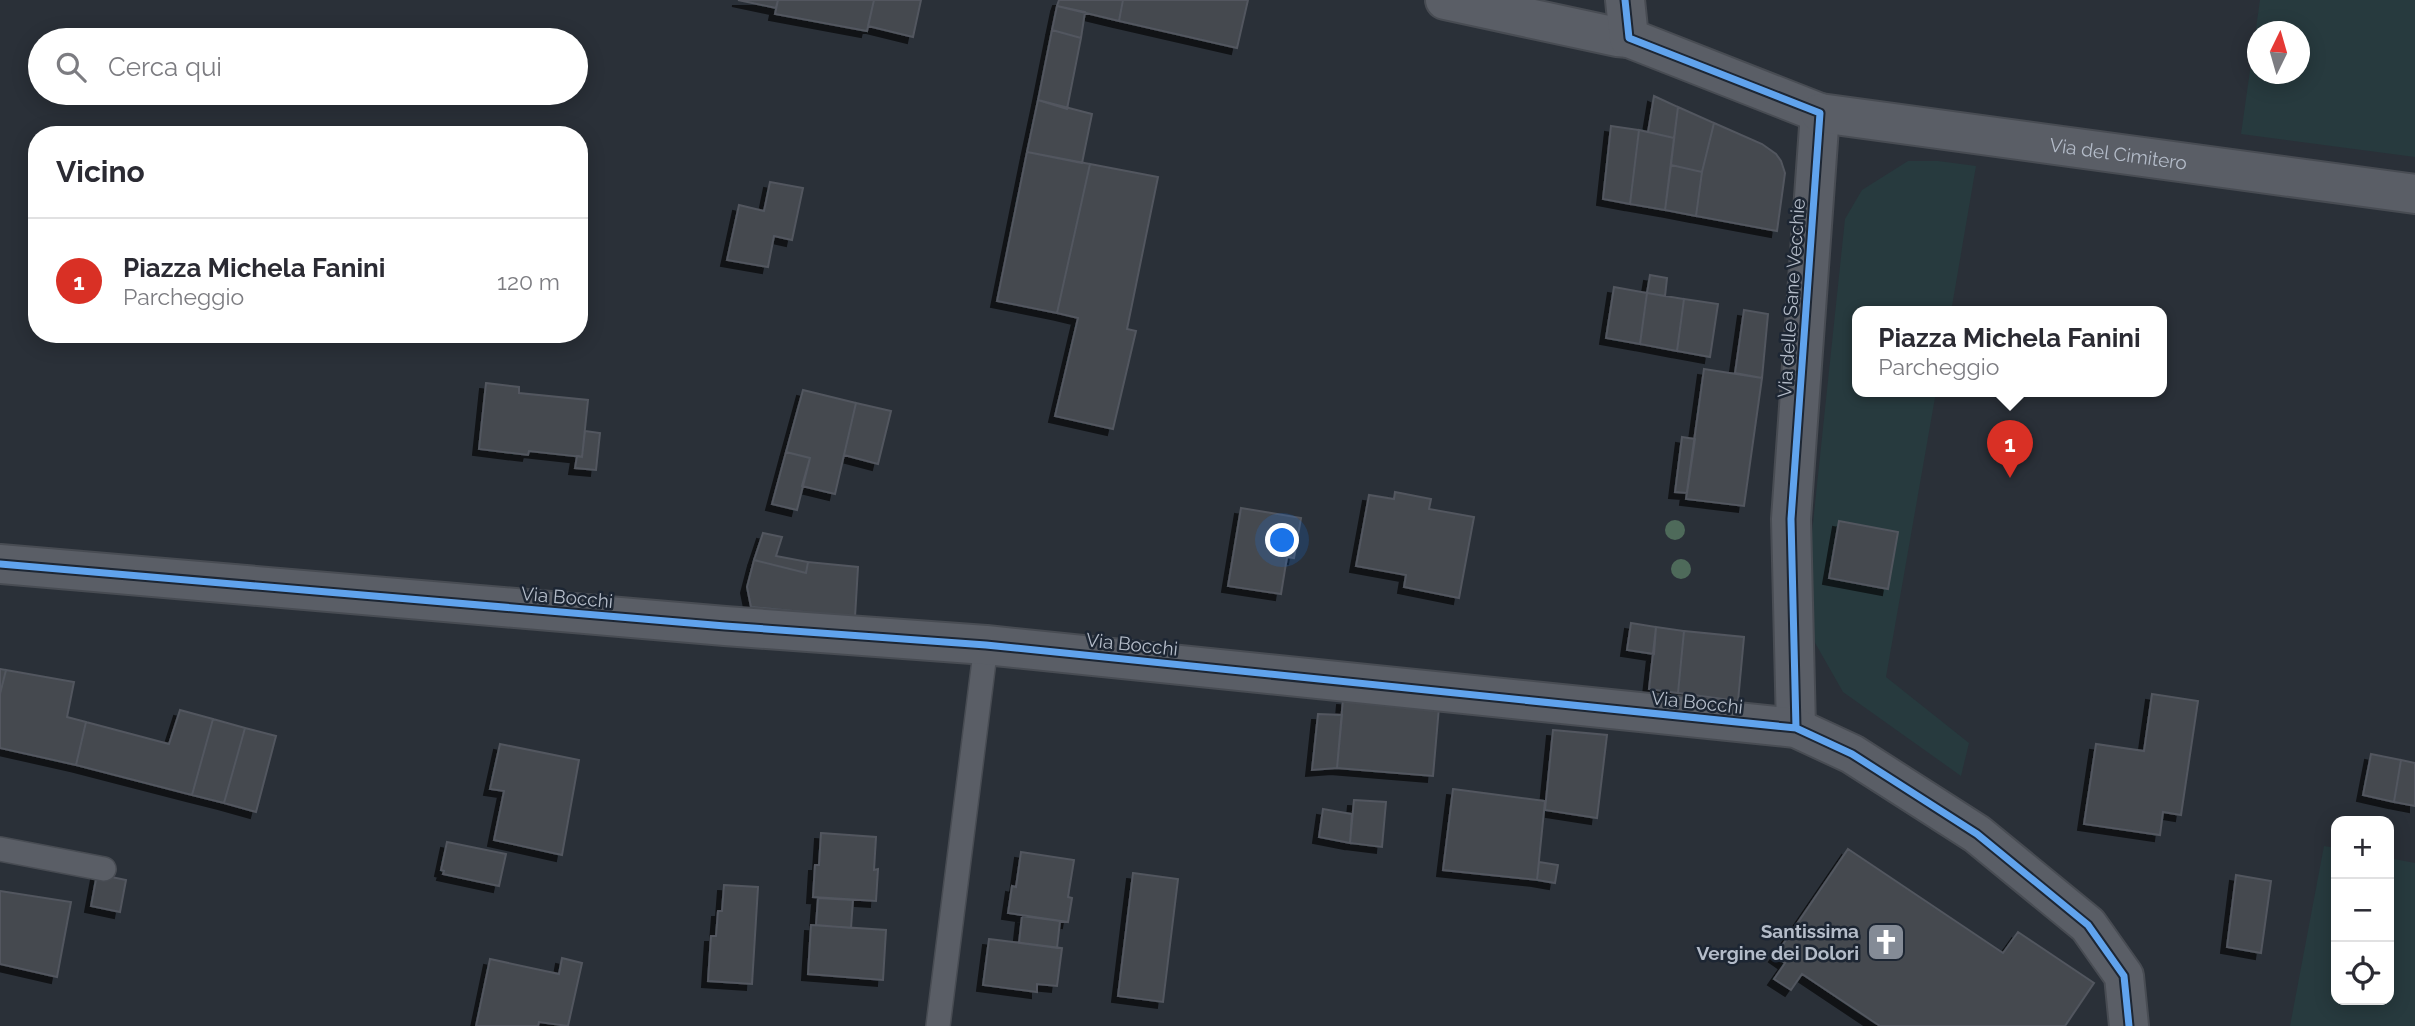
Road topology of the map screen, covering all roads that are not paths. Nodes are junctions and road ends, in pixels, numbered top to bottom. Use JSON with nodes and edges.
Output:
{"nodes":[{"id":1,"x":1445,"y":0,"type":"edge"},
{"id":2,"x":1625,"y":0,"type":"edge"},
{"id":3,"x":1629,"y":38,"type":"junction"},
{"id":4,"x":1820,"y":113,"type":"junction"},
{"id":5,"x":2415,"y":194,"type":"edge"},
{"id":6,"x":0,"y":564,"type":"edge"},
{"id":7,"x":986,"y":645,"type":"junction"},
{"id":8,"x":1796,"y":728,"type":"junction"},
{"id":9,"x":0,"y":849,"type":"edge"},
{"id":10,"x":104,"y":869,"type":"dead end"},
{"id":11,"x":938,"y":1026,"type":"edge"},
{"id":12,"x":2129,"y":1026,"type":"edge"}],
"edges":[{"from":1,"to":3,"type":"street"},
{"from":2,"to":3,"type":"street"},
{"from":3,"to":4,"type":"street"},
{"from":4,"to":5,"type":"street","name":"Via del Cimitero"},
{"from":4,"to":8,"type":"street","name":"Via delle Sane Vecchie"},
{"from":6,"to":7,"type":"street","name":"Via Bocchi"},
{"from":7,"to":8,"type":"street","name":"Via Bocchi"},
{"from":7,"to":11,"type":"lane"},
{"from":8,"to":12,"type":"street","name":"Via Bocchi"},
{"from":9,"to":10,"type":"lane"}]}
